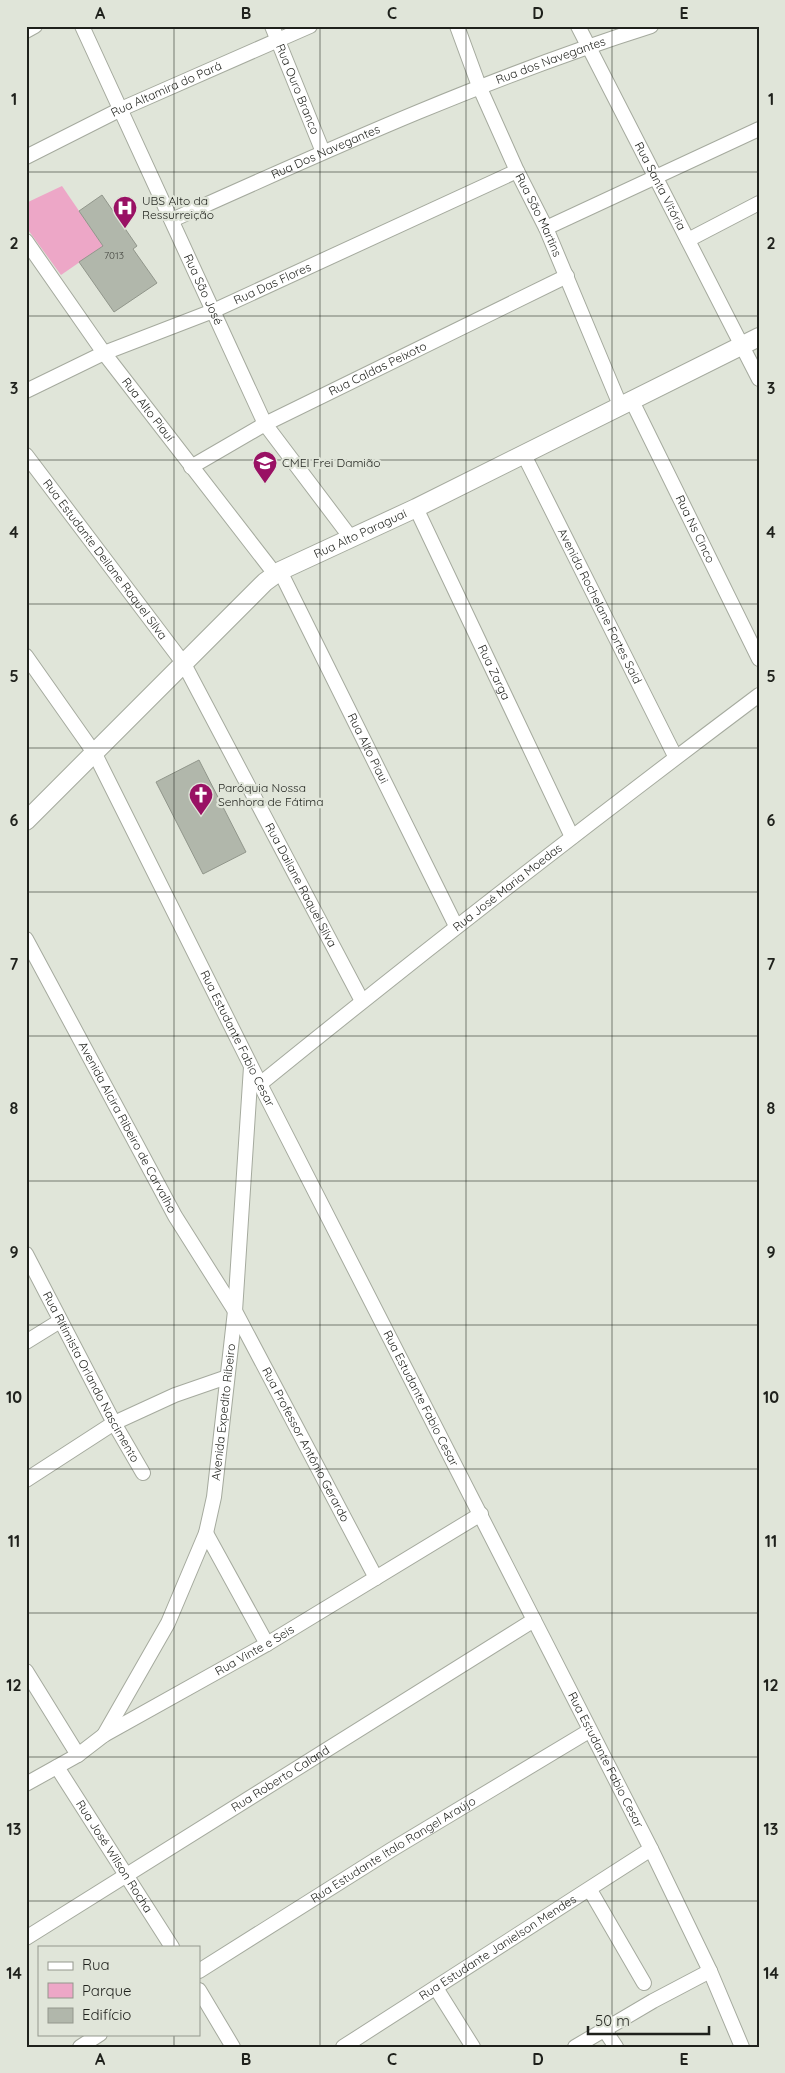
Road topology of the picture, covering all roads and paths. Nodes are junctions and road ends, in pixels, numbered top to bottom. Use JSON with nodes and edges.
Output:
{"nodes":[{"id":1,"x":36,"y":26,"type":"edge"},
{"id":2,"x":82,"y":26,"type":"edge"},
{"id":3,"x":272,"y":26,"type":"edge"},
{"id":4,"x":310,"y":26,"type":"edge"},
{"id":5,"x":457,"y":26,"type":"edge"},
{"id":6,"x":578,"y":26,"type":"edge"},
{"id":7,"x":651,"y":26,"type":"edge"},
{"id":8,"x":26,"y":31,"type":"edge"},
{"id":9,"x":278,"y":40,"type":"junction"},
{"id":10,"x":588,"y":46,"type":"junction"},
{"id":11,"x":478,"y":86,"type":"junction"},
{"id":12,"x":121,"y":109,"type":"junction"},
{"id":13,"x":759,"y":129,"type":"edge"},
{"id":14,"x":323,"y":152,"type":"junction"},
{"id":15,"x":26,"y":157,"type":"edge"},
{"id":16,"x":517,"y":171,"type":"junction"},
{"id":17,"x":655,"y":176,"type":"junction"},
{"id":18,"x":759,"y":202,"type":"edge"},
{"id":19,"x":172,"y":220,"type":"junction"},
{"id":20,"x":546,"y":228,"type":"junction"},
{"id":21,"x":688,"y":240,"type":"junction"},
{"id":22,"x":26,"y":241,"type":"edge"},
{"id":23,"x":567,"y":276,"type":"junction"},
{"id":24,"x":214,"y":311,"type":"junction"},
{"id":25,"x":759,"y":337,"type":"edge"},
{"id":26,"x":742,"y":345,"type":"junction"},
{"id":27,"x":104,"y":353,"type":"junction"},
{"id":28,"x":759,"y":379,"type":"edge"},
{"id":29,"x":26,"y":391,"type":"edge"},
{"id":30,"x":625,"y":402,"type":"junction"},
{"id":31,"x":265,"y":424,"type":"junction"},
{"id":32,"x":26,"y":455,"type":"edge"},
{"id":33,"x":524,"y":455,"type":"junction"},
{"id":34,"x":191,"y":467,"type":"junction"},
{"id":35,"x":416,"y":508,"type":"junction"},
{"id":36,"x":351,"y":538,"type":"junction"},
{"id":37,"x":278,"y":572,"type":"junction"},
{"id":38,"x":26,"y":656,"type":"edge"},
{"id":39,"x":759,"y":658,"type":"edge"},
{"id":40,"x":184,"y":664,"type":"junction"},
{"id":41,"x":759,"y":695,"type":"edge"},
{"id":42,"x":96,"y":754,"type":"junction"},
{"id":43,"x":675,"y":756,"type":"junction"},
{"id":44,"x":26,"y":821,"type":"edge"},
{"id":45,"x":572,"y":837,"type":"junction"},
{"id":46,"x":456,"y":926,"type":"junction"},
{"id":47,"x":26,"y":939,"type":"edge"},
{"id":48,"x":362,"y":1001,"type":"junction"},
{"id":49,"x":251,"y":1066,"type":"junction"},
{"id":50,"x":260,"y":1084,"type":"junction"},
{"id":51,"x":26,"y":1254,"type":"edge"},
{"id":52,"x":234,"y":1312,"type":"junction"},
{"id":53,"x":60,"y":1321,"type":"junction"},
{"id":54,"x":26,"y":1342,"type":"edge"},
{"id":55,"x":227,"y":1377,"type":"junction"},
{"id":56,"x":114,"y":1423,"type":"junction"},
{"id":57,"x":143,"y":1473,"type":"dead end"},
{"id":58,"x":26,"y":1480,"type":"edge"},
{"id":59,"x":481,"y":1514,"type":"junction"},
{"id":60,"x":206,"y":1533,"type":"junction"},
{"id":61,"x":376,"y":1578,"type":"junction"},
{"id":62,"x":534,"y":1620,"type":"junction"},
{"id":63,"x":267,"y":1644,"type":"junction"},
{"id":64,"x":26,"y":1671,"type":"edge"},
{"id":65,"x":589,"y":1731,"type":"junction"},
{"id":66,"x":104,"y":1735,"type":"junction"},
{"id":67,"x":78,"y":1755,"type":"junction"},
{"id":68,"x":57,"y":1767,"type":"junction"},
{"id":69,"x":26,"y":1784,"type":"edge"},
{"id":70,"x":651,"y":1849,"type":"junction"},
{"id":71,"x":125,"y":1876,"type":"junction"},
{"id":72,"x":590,"y":1890,"type":"junction"},
{"id":73,"x":26,"y":1938,"type":"edge"},
{"id":74,"x":171,"y":1946,"type":"edge"},
{"id":75,"x":200,"y":1970,"type":"edge"},
{"id":76,"x":710,"y":1971,"type":"junction"},
{"id":77,"x":644,"y":1983,"type":"dead end"},
{"id":78,"x":436,"y":1988,"type":"junction"},
{"id":79,"x":200,"y":1992,"type":"edge"},
{"id":80,"x":604,"y":2029,"type":"junction"},
{"id":81,"x":97,"y":2036,"type":"edge"},
{"id":82,"x":80,"y":2047,"type":"edge"},
{"id":83,"x":233,"y":2047,"type":"edge"},
{"id":84,"x":344,"y":2047,"type":"edge"},
{"id":85,"x":473,"y":2047,"type":"edge"},
{"id":86,"x":575,"y":2047,"type":"edge"},
{"id":87,"x":616,"y":2047,"type":"edge"},
{"id":88,"x":742,"y":2047,"type":"edge"}],
"edges":[{"from":1,"to":8,"type":"street"},
{"from":2,"to":12,"type":"street","name":"Rua São José"},
{"from":3,"to":9,"type":"street","name":"Rua Ouro Branco"},
{"from":4,"to":9,"type":"street","name":"Rua Altamira do Pará"},
{"from":5,"to":11,"type":"street","name":"Rua São Martins"},
{"from":6,"to":10,"type":"street","name":"Rua Santa Vitória"},
{"from":7,"to":10,"type":"street","name":"Rua dos Navegantes"},
{"from":9,"to":12,"type":"street","name":"Rua Altamira do Pará"},
{"from":9,"to":14,"type":"street","name":"Rua Ouro Branco"},
{"from":10,"to":11,"type":"street","name":"Rua dos Navegantes"},
{"from":10,"to":17,"type":"street","name":"Rua Santa Vitória"},
{"from":11,"to":14,"type":"street","name":"Rua Dos Navegantes"},
{"from":11,"to":16,"type":"street","name":"Rua São Martins"},
{"from":12,"to":15,"type":"street","name":"Rua Altamira do Pará"},
{"from":12,"to":19,"type":"street","name":"Rua São José"},
{"from":13,"to":17,"type":"street"},
{"from":14,"to":19,"type":"street","name":"Rua Dos Navegantes"},
{"from":16,"to":20,"type":"street","name":"Rua São Martins"},
{"from":16,"to":24,"type":"street","name":"Rua Das Flores"},
{"from":17,"to":20,"type":"street"},
{"from":17,"to":21,"type":"street","name":"Rua Santa Vitória"},
{"from":18,"to":21,"type":"street"},
{"from":19,"to":24,"type":"street","name":"Rua São José"},
{"from":20,"to":23,"type":"street","name":"Rua São Martins"},
{"from":21,"to":26,"type":"street","name":"Rua Santa Vitória"},
{"from":22,"to":27,"type":"street","name":"Rua Alto Piauí"},
{"from":23,"to":30,"type":"street","name":"Rua São Martins"},
{"from":23,"to":31,"type":"street","name":"Rua Caldas Peixoto"},
{"from":24,"to":27,"type":"street","name":"Rua Das Flores"},
{"from":24,"to":31,"type":"street","name":"Rua São José"},
{"from":25,"to":26,"type":"street","name":"Rua Alto Paraguai"},
{"from":26,"to":28,"type":"street","name":"Rua Santa Vitória"},
{"from":26,"to":30,"type":"street","name":"Rua Alto Paraguai"},
{"from":27,"to":29,"type":"street","name":"Rua Das Flores"},
{"from":27,"to":34,"type":"street","name":"Rua Alto Piauí"},
{"from":30,"to":33,"type":"street","name":"Rua Alto Paraguai"},
{"from":30,"to":39,"type":"street","name":"Rua Ns Cinco"},
{"from":31,"to":34,"type":"street","name":"Rua Caldas Peixoto"},
{"from":31,"to":36,"type":"street","name":"Rua São José"},
{"from":32,"to":40,"type":"street","name":"Rua Estudante Deilane Raquel Silva"},
{"from":33,"to":35,"type":"street","name":"Rua Alto Paraguai"},
{"from":33,"to":43,"type":"street","name":"Avenida Rochelane Fortes Said"},
{"from":34,"to":37,"type":"street","name":"Rua Alto Piauí"},
{"from":35,"to":36,"type":"street","name":"Rua Alto Paraguai"},
{"from":35,"to":45,"type":"street","name":"Rua Zarga"},
{"from":36,"to":37,"type":"street","name":"Rua Alto Paraguai"},
{"from":37,"to":40,"type":"street","name":"Rua Alto Paraguai"},
{"from":37,"to":46,"type":"street","name":"Rua Alto Piaui"},
{"from":38,"to":42,"type":"street","name":"Rua Estudante Fabio Cesar"},
{"from":40,"to":42,"type":"street","name":"Rua Alto Paraguai"},
{"from":40,"to":48,"type":"street","name":"Rua Dailane Raquel Silva"},
{"from":41,"to":43,"type":"street","name":"Rua José Maria Moedas"},
{"from":42,"to":44,"type":"street","name":"Rua Alto Paraguai"},
{"from":42,"to":49,"type":"street","name":"Rua Estudante Fabio Cesar"},
{"from":43,"to":45,"type":"street","name":"Rua José Maria Moedas"},
{"from":45,"to":46,"type":"street","name":"Rua José Maria Moedas"},
{"from":46,"to":48,"type":"street","name":"Rua José Maria Moedas"},
{"from":47,"to":52,"type":"street","name":"Avenida Alcira Ribeiro de Carvalho"},
{"from":48,"to":50,"type":"street","name":"Rua José Maria Moedas"},
{"from":49,"to":50,"type":"street","name":"Rua Estudante Fabio Cesar"},
{"from":49,"to":52,"type":"street","name":"Avenida Expedito Ribeiro"},
{"from":50,"to":59,"type":"street","name":"Rua Estudante Fabio Cesar"},
{"from":51,"to":53,"type":"street","name":"Rua Ritimista Orlando Nascimento"},
{"from":52,"to":55,"type":"street","name":"Avenida Expedito Ribeiro"},
{"from":52,"to":61,"type":"street","name":"Rua Professor Antônio Gerardo"},
{"from":53,"to":54,"type":"street"},
{"from":53,"to":56,"type":"street","name":"Rua Ritimista Orlando Nascimento"},
{"from":55,"to":56,"type":"street"},
{"from":55,"to":60,"type":"street","name":"Avenida Expedito Ribeiro"},
{"from":56,"to":57,"type":"street","name":"Rua Ritimista Orlando Nascimento"},
{"from":56,"to":58,"type":"street"},
{"from":59,"to":61,"type":"street","name":"Rua Vinte e Seis"},
{"from":59,"to":62,"type":"street","name":"Rua Estudante Fabio Cesar"},
{"from":60,"to":63,"type":"street"},
{"from":60,"to":66,"type":"street","name":"Avenida Expedito Ribeiro"},
{"from":61,"to":63,"type":"street","name":"Rua Vinte e Seis"},
{"from":62,"to":65,"type":"street","name":"Rua Estudante Fabio Cesar"},
{"from":62,"to":71,"type":"street","name":"Rua Roberto Caland"},
{"from":63,"to":66,"type":"street","name":"Rua Vinte e Seis"},
{"from":64,"to":67,"type":"street"},
{"from":65,"to":70,"type":"street","name":"Rua Estudante Fabio Cesar"},
{"from":65,"to":75,"type":"street","name":"Rua Estudante Italo Rangel Araújo"},
{"from":66,"to":67,"type":"street","name":"Rua Vinte e Seis"},
{"from":67,"to":68,"type":"street","name":"Rua Vinte e Seis"},
{"from":68,"to":69,"type":"street","name":"Rua Vinte e Seis"},
{"from":68,"to":71,"type":"street","name":"Rua José Wilson Rocha"},
{"from":70,"to":72,"type":"street","name":"Rua Estudante Janielson Mendes"},
{"from":70,"to":76,"type":"street","name":"Rua Estudante Fabio Cesar"},
{"from":71,"to":73,"type":"street","name":"Rua Roberto Caland"},
{"from":71,"to":74,"type":"street","name":"Rua José Wilson Rocha"},
{"from":72,"to":77,"type":"street"},
{"from":72,"to":78,"type":"street","name":"Rua Estudante Janielson Mendes"},
{"from":76,"to":80,"type":"street"},
{"from":76,"to":88,"type":"street","name":"Rua Estudante Fabio Cesar"},
{"from":78,"to":84,"type":"street","name":"Rua Estudante Janielson Mendes"},
{"from":78,"to":85,"type":"street"},
{"from":79,"to":83,"type":"street"},
{"from":80,"to":86,"type":"street"},
{"from":80,"to":87,"type":"street"},
{"from":81,"to":82,"type":"street"}]}
